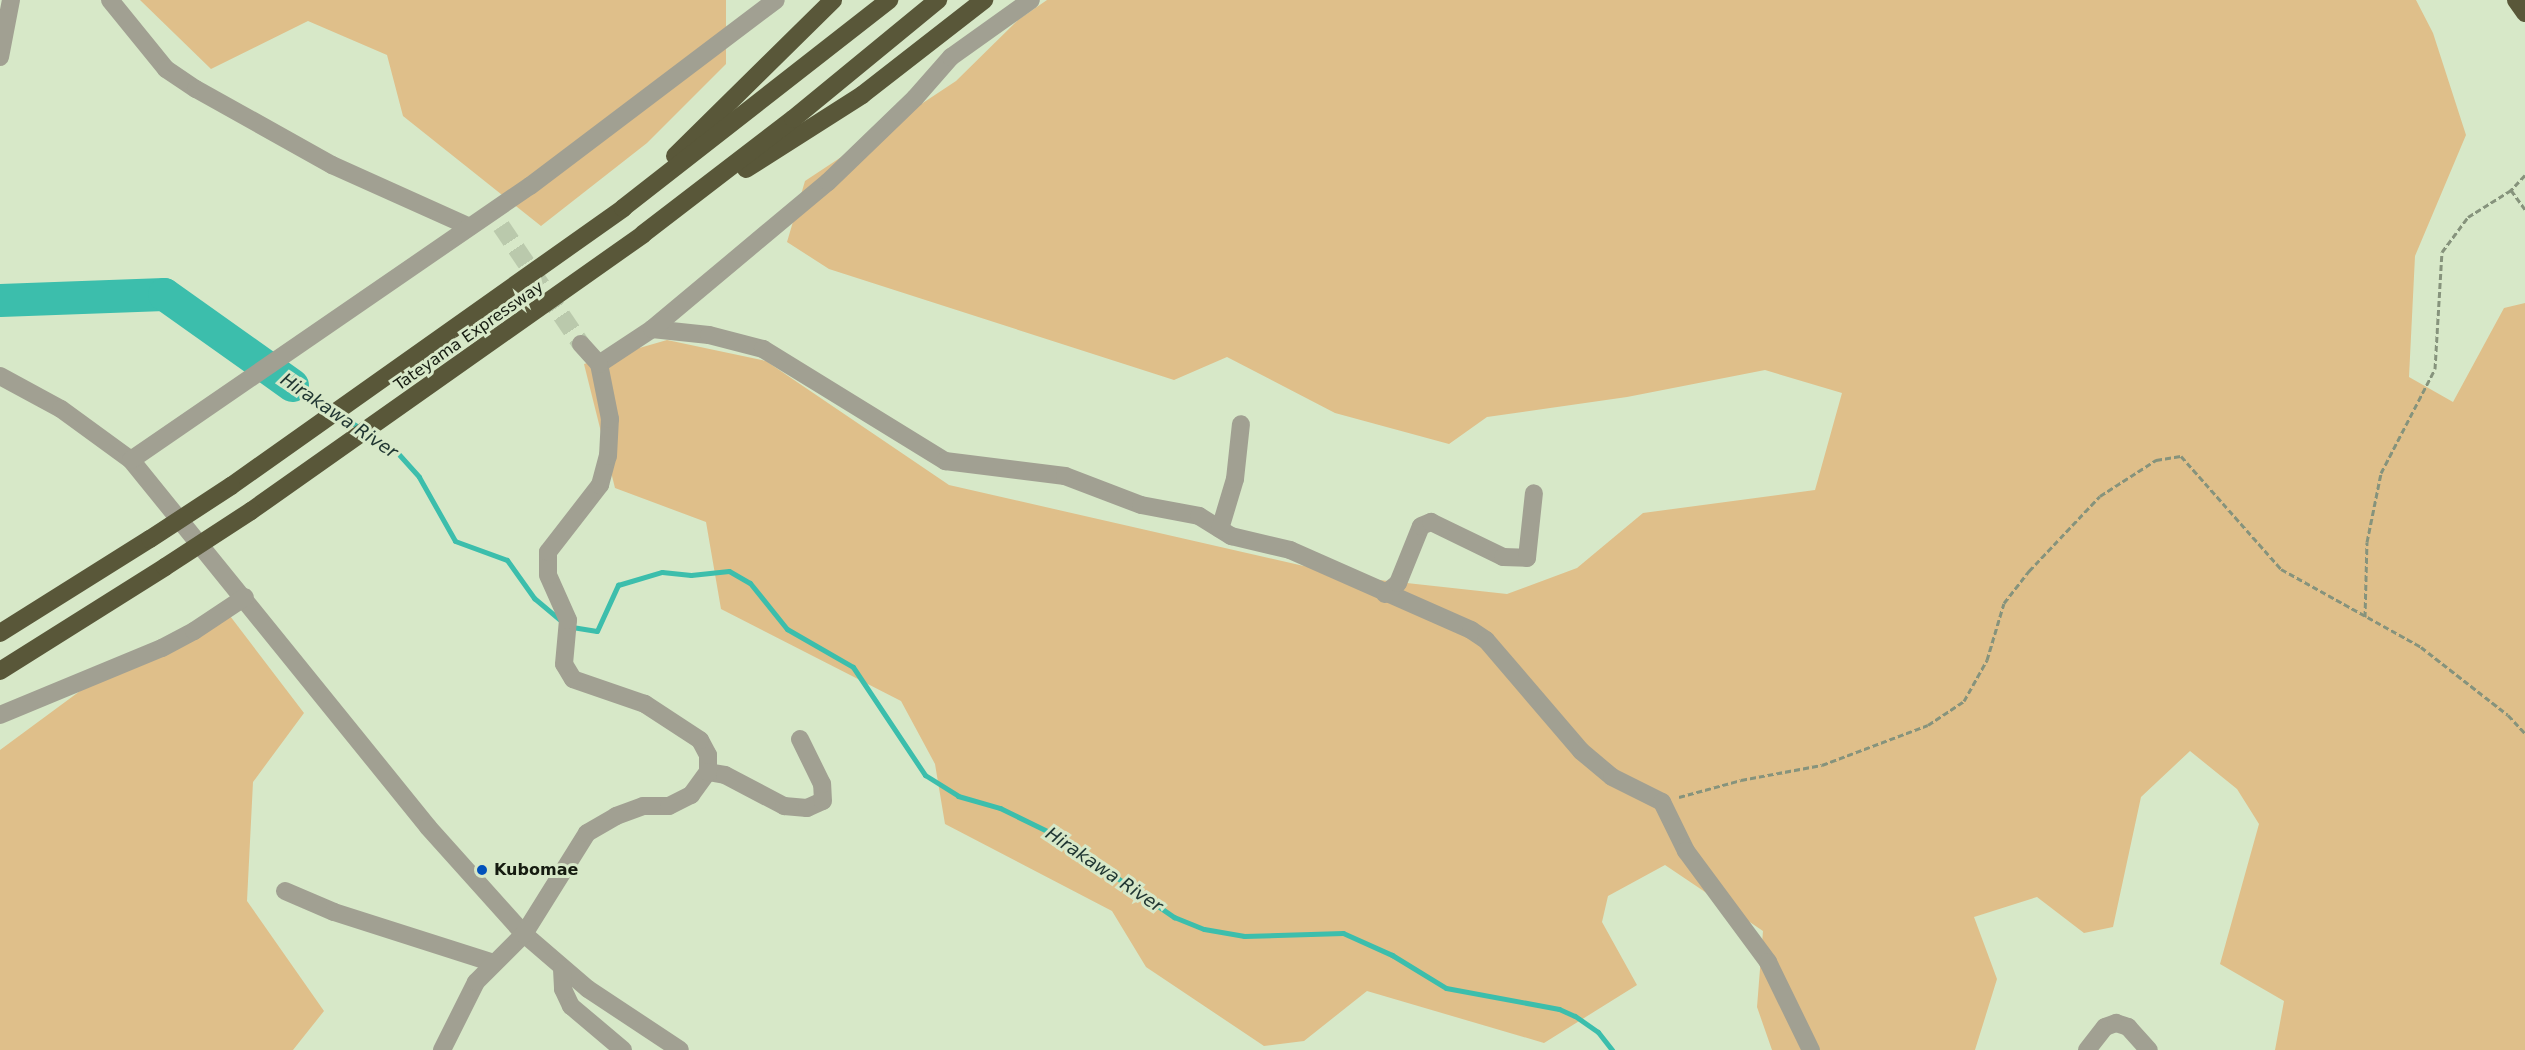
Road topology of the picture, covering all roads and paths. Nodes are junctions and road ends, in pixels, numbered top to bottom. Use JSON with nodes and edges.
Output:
{"nodes":[{"id":1,"x":11,"y":0,"type":"edge"},
{"id":2,"x":111,"y":0,"type":"edge"},
{"id":3,"x":776,"y":0,"type":"edge"},
{"id":4,"x":833,"y":0,"type":"edge"},
{"id":5,"x":889,"y":0,"type":"edge"},
{"id":6,"x":938,"y":0,"type":"edge"},
{"id":7,"x":984,"y":0,"type":"edge"},
{"id":8,"x":1031,"y":0,"type":"edge"},
{"id":9,"x":2516,"y":0,"type":"edge"},
{"id":10,"x":2525,"y":13,"type":"edge"},
{"id":11,"x":3,"y":28,"type":"edge"},
{"id":12,"x":0,"y":57,"type":"edge"},
{"id":13,"x":2525,"y":175,"type":"edge"},
{"id":14,"x":2511,"y":190,"type":"junction"},
{"id":15,"x":623,"y":208,"type":"junction"},
{"id":16,"x":2525,"y":209,"type":"edge"},
{"id":17,"x":470,"y":227,"type":"junction"},
{"id":18,"x":643,"y":234,"type":"junction"},
{"id":19,"x":652,"y":330,"type":"junction"},
{"id":20,"x":581,"y":344,"type":"tunnel mouth"},
{"id":21,"x":599,"y":364,"type":"junction"},
{"id":22,"x":0,"y":376,"type":"edge"},
{"id":23,"x":1241,"y":424,"type":"dead end"},
{"id":24,"x":131,"y":460,"type":"junction"},
{"id":25,"x":1534,"y":493,"type":"dead end"},
{"id":26,"x":1220,"y":529,"type":"junction"},
{"id":27,"x":1384,"y":594,"type":"junction"},
{"id":28,"x":245,"y":597,"type":"junction"},
{"id":29,"x":2365,"y":617,"type":"junction"},
{"id":30,"x":0,"y":633,"type":"edge"},
{"id":31,"x":0,"y":671,"type":"edge"},
{"id":32,"x":0,"y":715,"type":"edge"},
{"id":33,"x":2525,"y":733,"type":"edge"},
{"id":34,"x":800,"y":739,"type":"dead end"},
{"id":35,"x":708,"y":772,"type":"junction"},
{"id":36,"x":1662,"y":802,"type":"junction"},
{"id":37,"x":285,"y":891,"type":"dead end"},
{"id":38,"x":524,"y":934,"type":"junction"},
{"id":39,"x":494,"y":963,"type":"junction"},
{"id":40,"x":562,"y":969,"type":"junction"},
{"id":41,"x":672,"y":1049,"type":"edge"},
{"id":42,"x":441,"y":1050,"type":"edge"},
{"id":43,"x":623,"y":1050,"type":"edge"},
{"id":44,"x":1811,"y":1050,"type":"edge"},
{"id":45,"x":2087,"y":1050,"type":"edge"},
{"id":46,"x":2149,"y":1050,"type":"edge"}],
"edges":[{"from":1,"to":11,"type":"street"},
{"from":2,"to":17,"type":"street"},
{"from":3,"to":17,"type":"street"},
{"from":4,"to":15,"type":"highway"},
{"from":5,"to":15,"type":"highway","name":"Tateyama Expressway"},
{"from":6,"to":18,"type":"highway","name":"Tateyama Expressway"},
{"from":7,"to":18,"type":"highway"},
{"from":8,"to":19,"type":"street"},
{"from":9,"to":10,"type":"highway"},
{"from":11,"to":12,"type":"street"},
{"from":13,"to":14,"type":"path"},
{"from":14,"to":16,"type":"path"},
{"from":14,"to":29,"type":"path"},
{"from":15,"to":30,"type":"highway","name":"Tateyama Expressway","bridge":true},
{"from":17,"to":24,"type":"street"},
{"from":18,"to":31,"type":"highway","name":"Tateyama Expressway","bridge":true},
{"from":19,"to":21,"type":"street"},
{"from":19,"to":26,"type":"street"},
{"from":20,"to":21,"type":"street"},
{"from":21,"to":35,"type":"street"},
{"from":22,"to":24,"type":"street"},
{"from":23,"to":26,"type":"street"},
{"from":24,"to":28,"type":"street"},
{"from":25,"to":27,"type":"street"},
{"from":26,"to":27,"type":"street"},
{"from":27,"to":36,"type":"street"},
{"from":28,"to":32,"type":"street"},
{"from":28,"to":38,"type":"street"},
{"from":29,"to":33,"type":"path"},
{"from":29,"to":36,"type":"path"},
{"from":34,"to":35,"type":"street"},
{"from":35,"to":38,"type":"street"},
{"from":36,"to":44,"type":"street"},
{"from":37,"to":39,"type":"street"},
{"from":38,"to":39,"type":"street"},
{"from":38,"to":40,"type":"street"},
{"from":39,"to":42,"type":"street"},
{"from":40,"to":41,"type":"street"},
{"from":40,"to":43,"type":"street"},
{"from":45,"to":46,"type":"street"}]}
